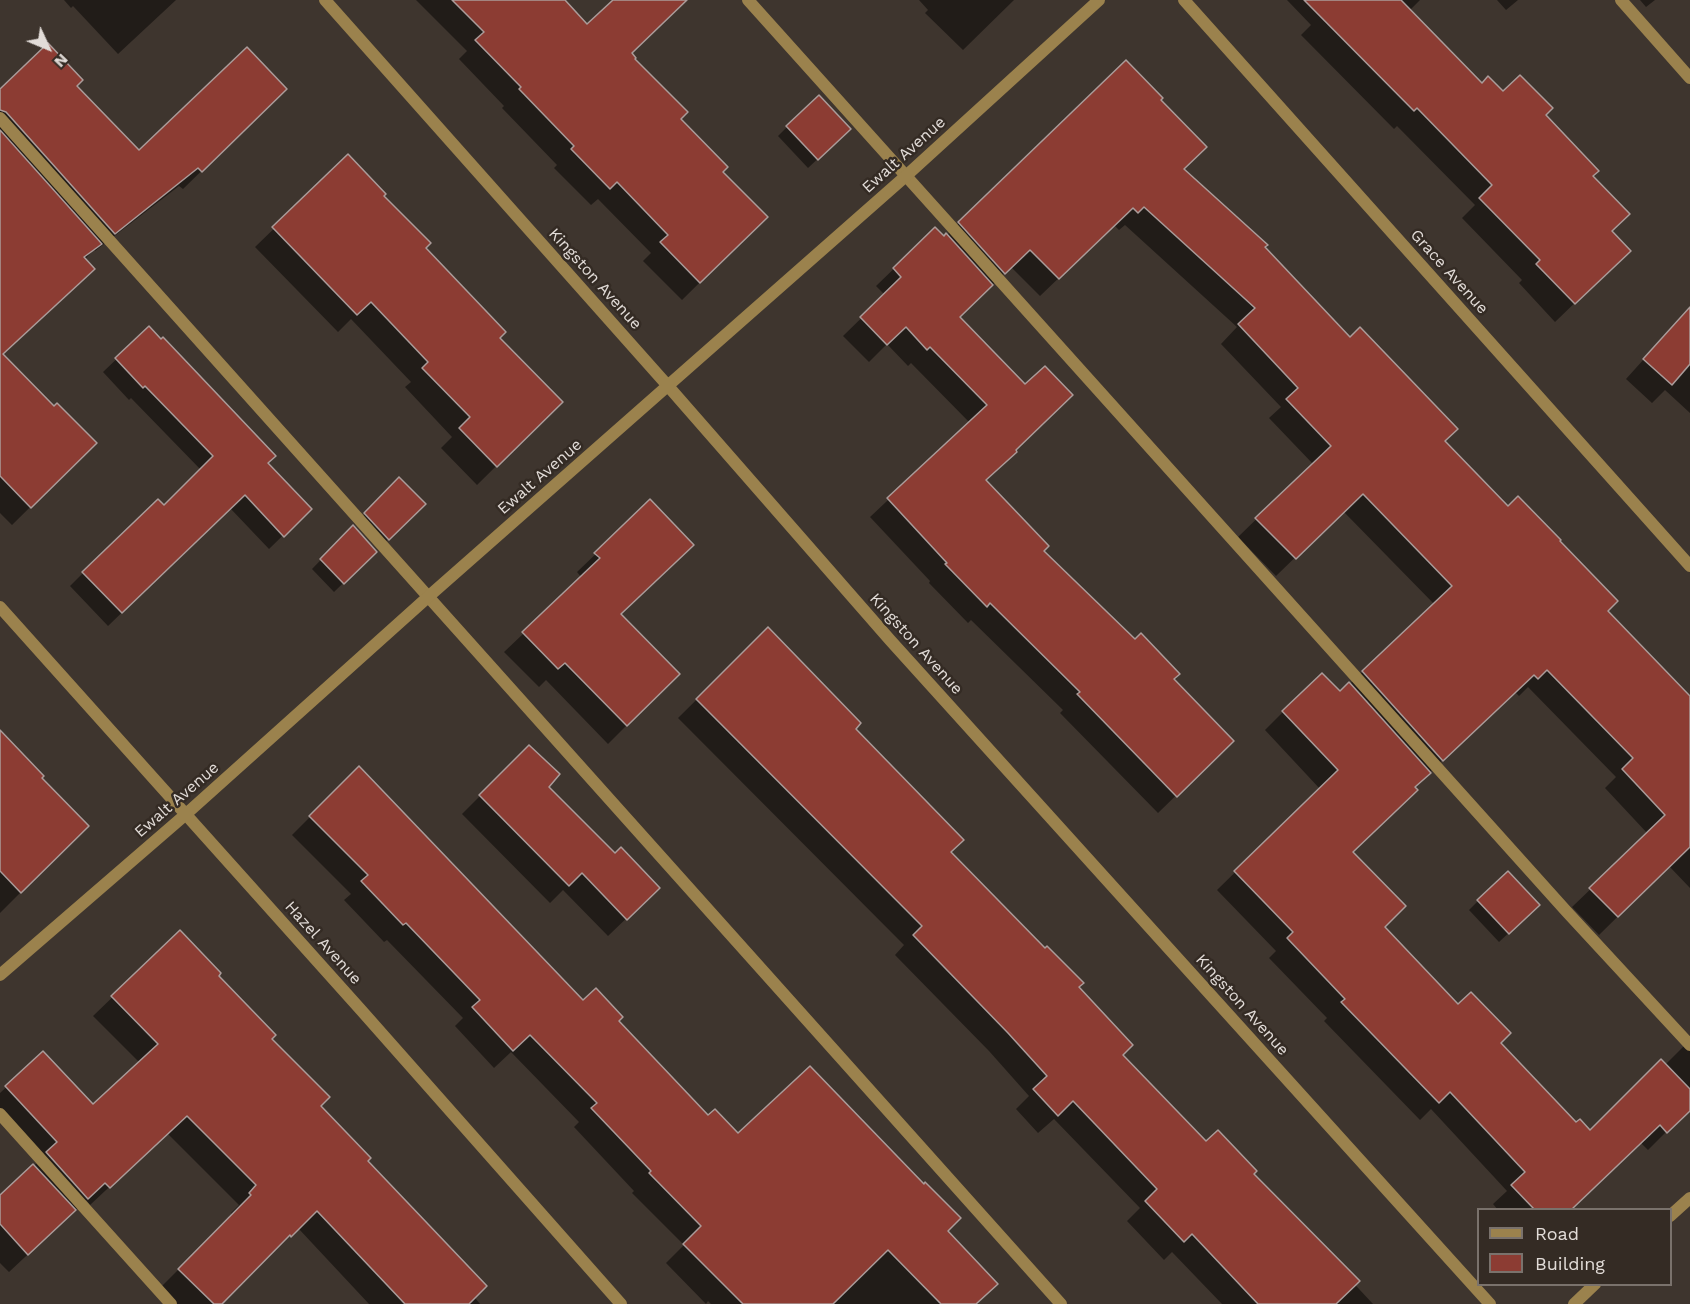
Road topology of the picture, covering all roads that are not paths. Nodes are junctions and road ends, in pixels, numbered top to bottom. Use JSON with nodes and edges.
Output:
{"nodes":[{"id":1,"x":325,"y":0,"type":"edge"},
{"id":2,"x":748,"y":0,"type":"edge"},
{"id":3,"x":1099,"y":0,"type":"edge"},
{"id":4,"x":1184,"y":0,"type":"edge"},
{"id":5,"x":1621,"y":0,"type":"edge"},
{"id":6,"x":1690,"y":78,"type":"edge"},
{"id":7,"x":0,"y":118,"type":"edge"},
{"id":8,"x":907,"y":175,"type":"junction"},
{"id":9,"x":668,"y":386,"type":"junction"},
{"id":10,"x":1690,"y":566,"type":"edge"},
{"id":11,"x":428,"y":597,"type":"junction"},
{"id":12,"x":0,"y":607,"type":"edge"},
{"id":13,"x":185,"y":815,"type":"junction"},
{"id":14,"x":0,"y":975,"type":"edge"},
{"id":15,"x":1690,"y":1045,"type":"edge"},
{"id":16,"x":0,"y":1114,"type":"edge"},
{"id":17,"x":1690,"y":1198,"type":"edge"},
{"id":18,"x":1672,"y":1215,"type":"edge"},
{"id":19,"x":1594,"y":1286,"type":"edge"},
{"id":20,"x":171,"y":1304,"type":"edge"},
{"id":21,"x":621,"y":1304,"type":"edge"},
{"id":22,"x":1061,"y":1304,"type":"edge"},
{"id":23,"x":1490,"y":1304,"type":"edge"},
{"id":24,"x":1574,"y":1304,"type":"edge"}],
"edges":[{"from":1,"to":9,"type":"street","name":"Kingston Avenue"},
{"from":2,"to":8,"type":"street"},
{"from":3,"to":8,"type":"street","name":"Ewalt Avenue"},
{"from":4,"to":10,"type":"street","name":"Grace Avenue"},
{"from":5,"to":6,"type":"street"},
{"from":7,"to":11,"type":"street"},
{"from":8,"to":9,"type":"street","name":"Ewalt Avenue"},
{"from":8,"to":15,"type":"street"},
{"from":9,"to":11,"type":"street","name":"Ewalt Avenue"},
{"from":9,"to":23,"type":"street","name":"Kingston Avenue"},
{"from":11,"to":13,"type":"street","name":"Ewalt Avenue"},
{"from":11,"to":22,"type":"street"},
{"from":12,"to":13,"type":"street","name":"Hazel Avenue"},
{"from":13,"to":14,"type":"street","name":"Ewalt Avenue"},
{"from":13,"to":21,"type":"street","name":"Hazel Avenue"},
{"from":16,"to":20,"type":"street"},
{"from":17,"to":18,"type":"street"},
{"from":19,"to":24,"type":"street"}]}
